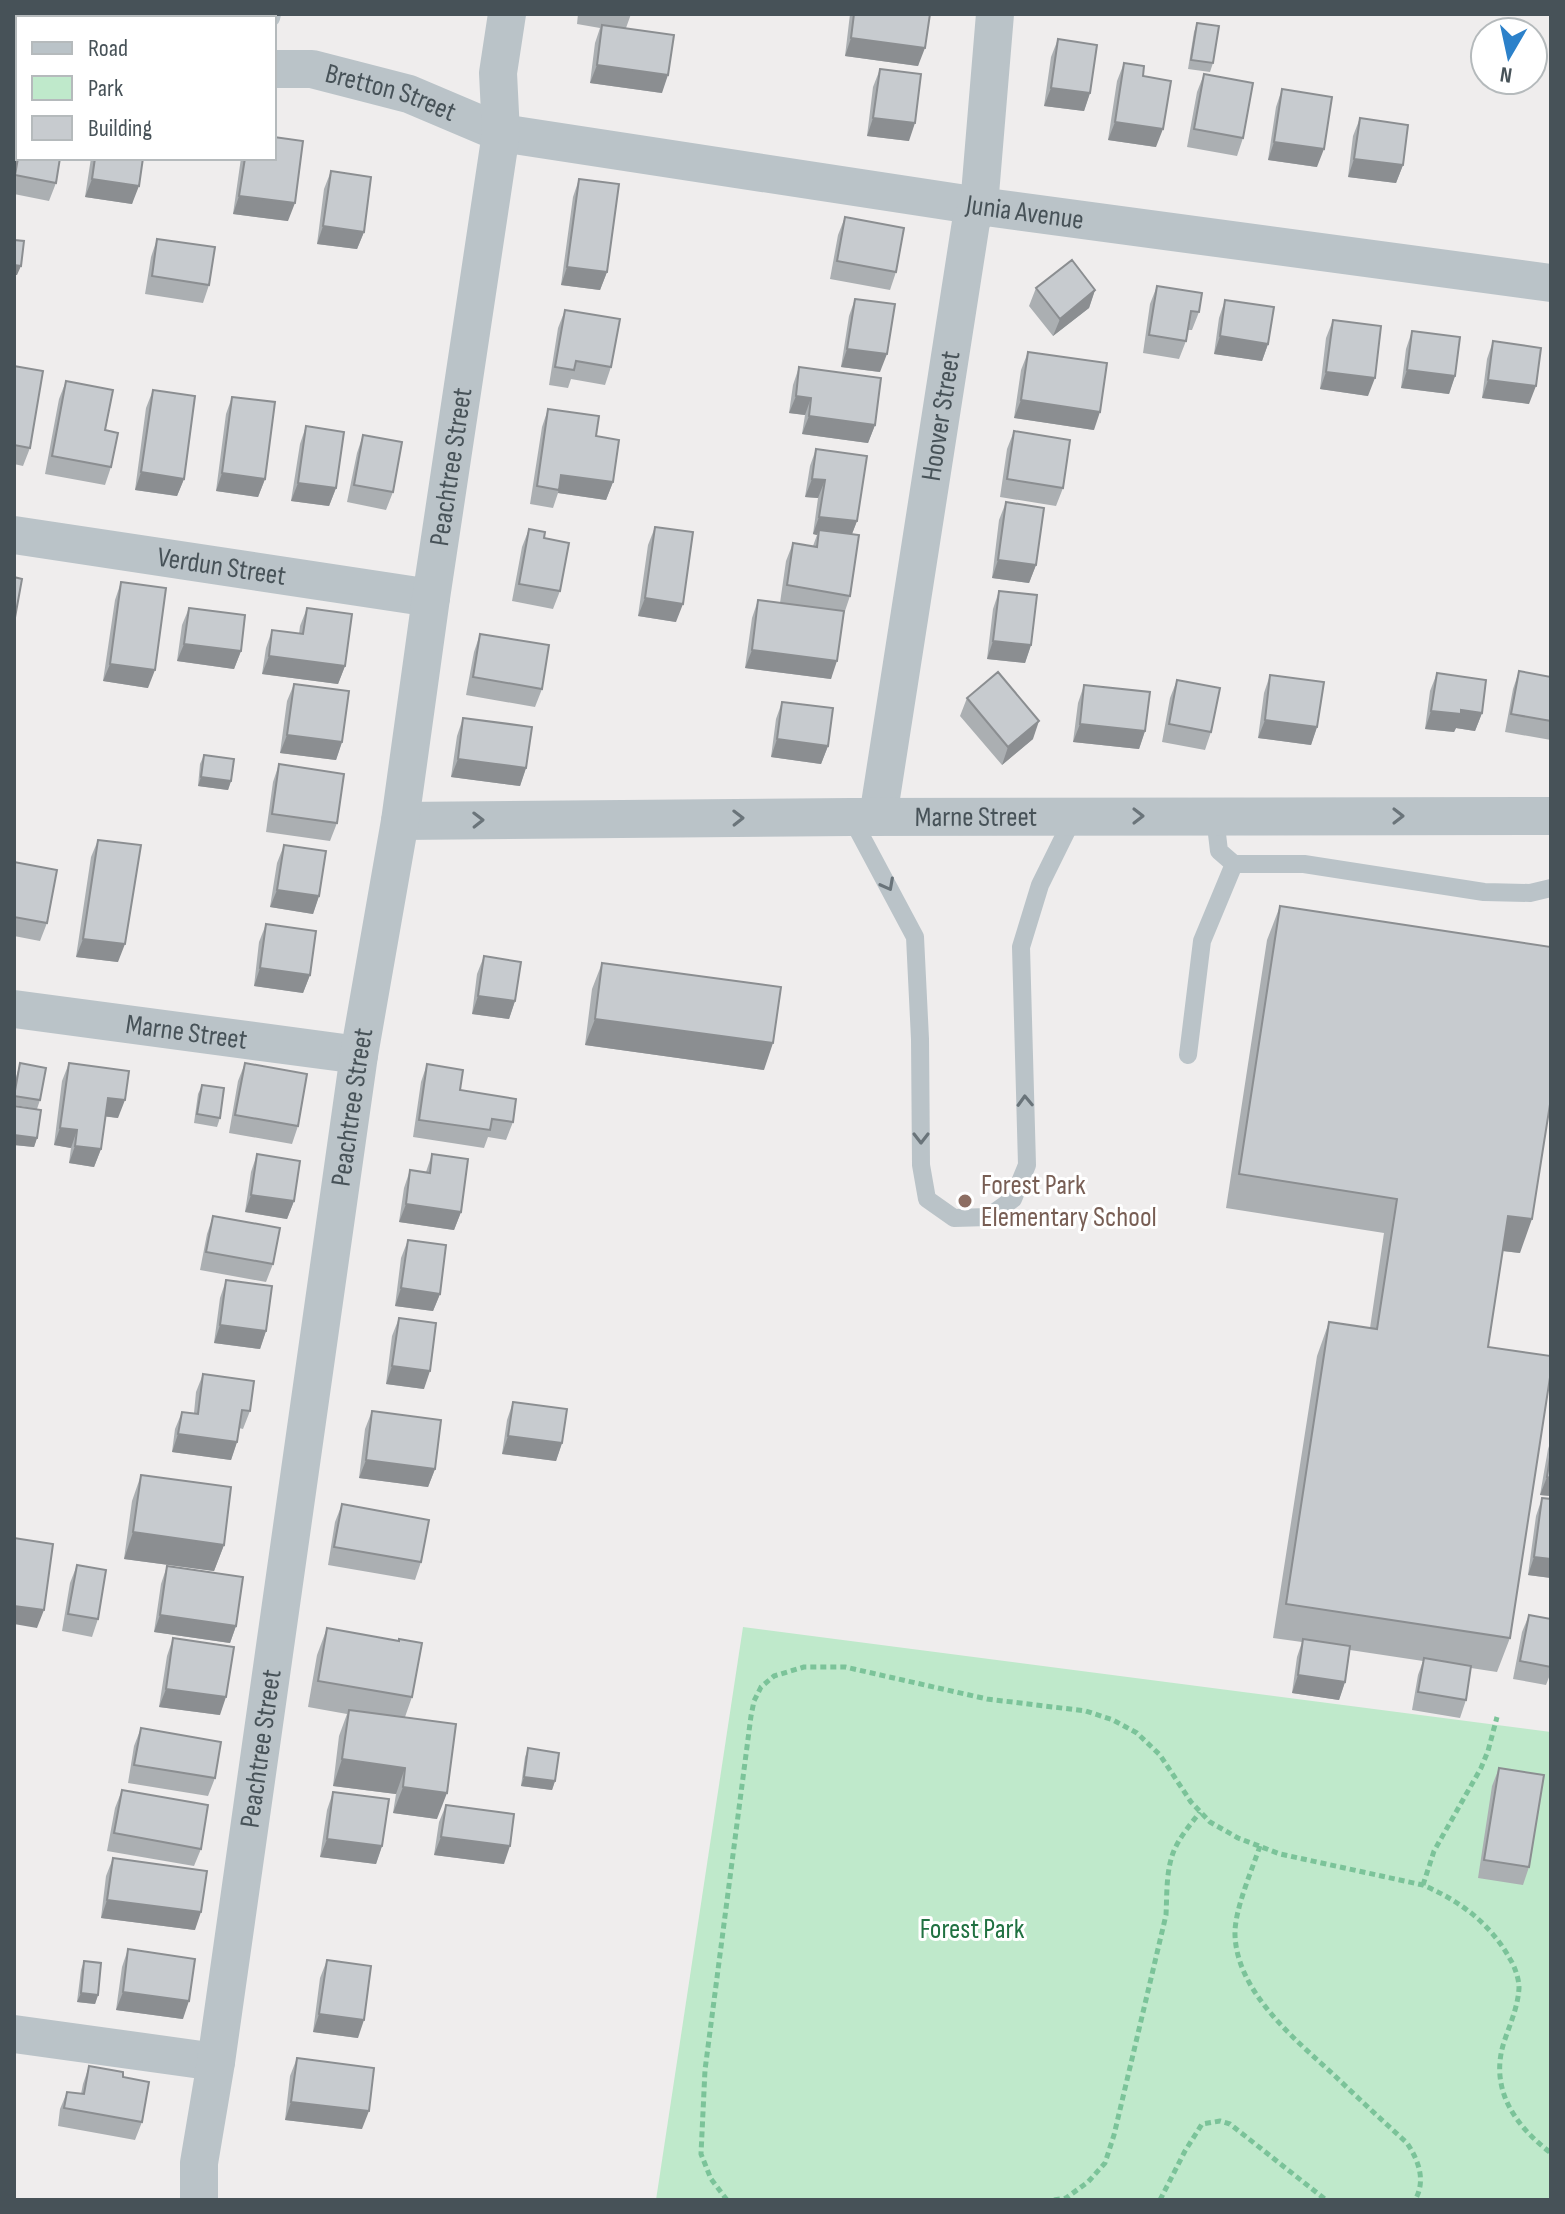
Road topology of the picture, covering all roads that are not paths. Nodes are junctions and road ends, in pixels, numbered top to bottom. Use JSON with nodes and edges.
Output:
{"nodes":[{"id":1,"x":507,"y":14,"type":"edge"},
{"id":2,"x":995,"y":14,"type":"edge"},
{"id":3,"x":276,"y":69,"type":"edge"},
{"id":4,"x":501,"y":133,"type":"junction"},
{"id":5,"x":979,"y":206,"type":"junction"},
{"id":6,"x":1551,"y":283,"type":"edge"},
{"id":7,"x":14,"y":535,"type":"edge"},
{"id":8,"x":431,"y":598,"type":"junction"},
{"id":9,"x":1074,"y":816,"type":"junction"},
{"id":10,"x":1551,"y":816,"type":"edge"},
{"id":11,"x":864,"y":817,"type":"junction"},
{"id":12,"x":1215,"y":817,"type":"junction"},
{"id":13,"x":400,"y":821,"type":"junction"},
{"id":14,"x":1234,"y":864,"type":"junction"},
{"id":15,"x":1551,"y":888,"type":"edge"},
{"id":16,"x":14,"y":1009,"type":"edge"},
{"id":17,"x":359,"y":1055,"type":"junction"},
{"id":18,"x":1188,"y":1055,"type":"dead end"},
{"id":19,"x":14,"y":2034,"type":"edge"},
{"id":20,"x":216,"y":2062,"type":"junction"},
{"id":21,"x":199,"y":2200,"type":"edge"}],
"edges":[{"from":1,"to":4,"type":"street","name":"Peachtree Street"},
{"from":2,"to":5,"type":"street","name":"Hoover Street"},
{"from":3,"to":4,"type":"street","name":"Bretton Street"},
{"from":4,"to":5,"type":"street","name":"Junia Avenue"},
{"from":4,"to":8,"type":"street","name":"Peachtree Street"},
{"from":5,"to":6,"type":"street","name":"Junia Avenue"},
{"from":5,"to":11,"type":"street","name":"Hoover Street"},
{"from":7,"to":8,"type":"street","name":"Verdun Street"},
{"from":8,"to":13,"type":"street","name":"Peachtree Street"},
{"from":9,"to":11,"type":"street","name":"Marne Street"},
{"from":11,"to":9,"type":"lane","one_way":true},
{"from":9,"to":12,"type":"street","name":"Marne Street","one_way":true},
{"from":12,"to":10,"type":"street","name":"Marne Street","one_way":true},
{"from":13,"to":11,"type":"street","name":"Marne Street","one_way":true},
{"from":12,"to":14,"type":"lane"},
{"from":13,"to":17,"type":"street","name":"Peachtree Street"},
{"from":14,"to":15,"type":"lane"},
{"from":14,"to":18,"type":"lane"},
{"from":16,"to":17,"type":"street","name":"Marne Street"},
{"from":17,"to":20,"type":"street","name":"Peachtree Street"},
{"from":19,"to":20,"type":"street"},
{"from":20,"to":21,"type":"street","name":"Peachtree Street"}]}
